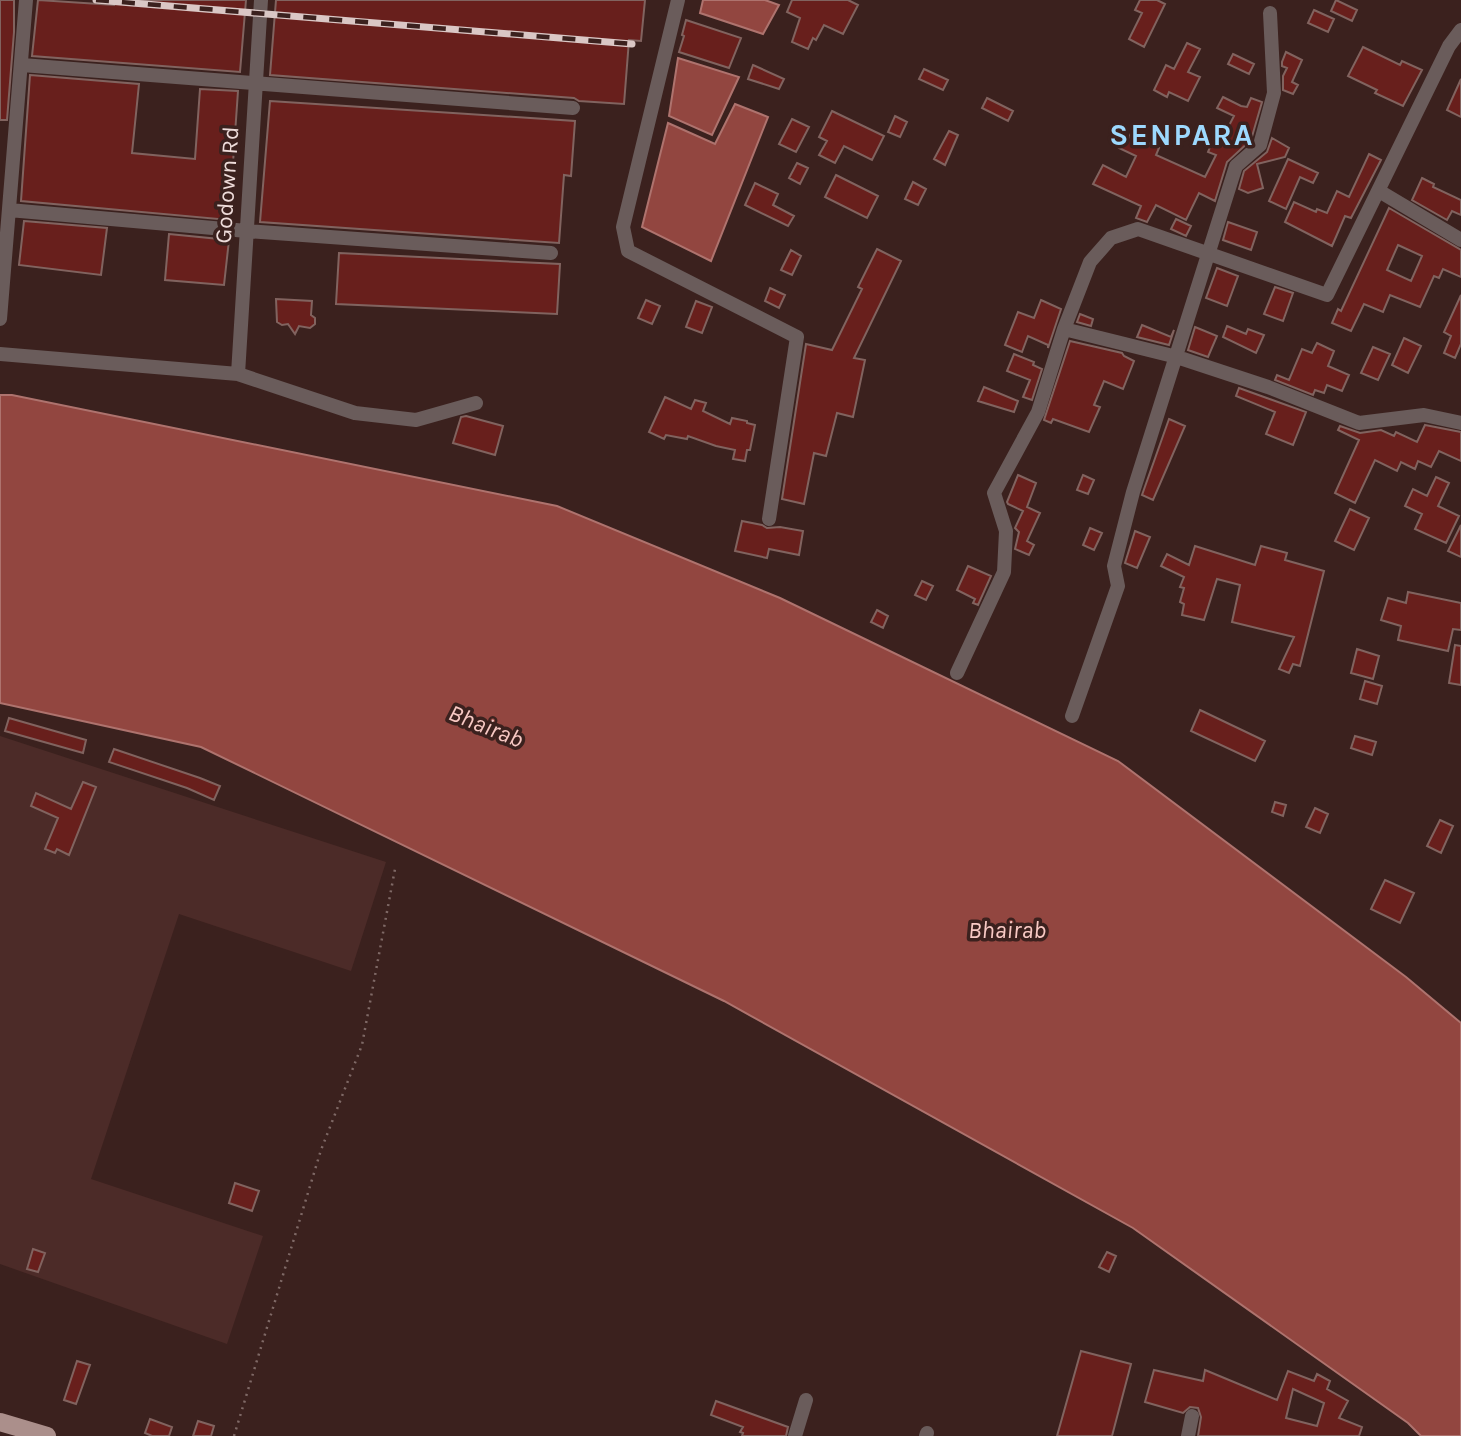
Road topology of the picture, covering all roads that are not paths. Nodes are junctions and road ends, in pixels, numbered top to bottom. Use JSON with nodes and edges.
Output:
{"nodes":[{"id":1,"x":26,"y":0,"type":"edge"},
{"id":2,"x":261,"y":0,"type":"edge"},
{"id":3,"x":678,"y":0,"type":"edge"},
{"id":4,"x":1270,"y":13,"type":"dead end"},
{"id":5,"x":1461,"y":30,"type":"edge"},
{"id":6,"x":22,"y":65,"type":"junction"},
{"id":7,"x":256,"y":85,"type":"junction"},
{"id":8,"x":573,"y":108,"type":"dead end"},
{"id":9,"x":1379,"y":191,"type":"junction"},
{"id":10,"x":9,"y":211,"type":"junction"},
{"id":11,"x":247,"y":231,"type":"junction"},
{"id":12,"x":1461,"y":240,"type":"edge"},
{"id":13,"x":551,"y":253,"type":"dead end"},
{"id":14,"x":1210,"y":255,"type":"junction"},
{"id":15,"x":0,"y":319,"type":"edge"},
{"id":16,"x":1064,"y":329,"type":"junction"},
{"id":17,"x":0,"y":354,"type":"edge"},
{"id":18,"x":1177,"y":357,"type":"junction"},
{"id":19,"x":238,"y":374,"type":"junction"},
{"id":20,"x":476,"y":403,"type":"dead end"},
{"id":21,"x":1461,"y":423,"type":"edge"},
{"id":22,"x":769,"y":519,"type":"dead end"},
{"id":23,"x":957,"y":673,"type":"dead end"},
{"id":24,"x":1072,"y":716,"type":"dead end"},
{"id":25,"x":806,"y":1400,"type":"dead end"},
{"id":26,"x":1192,"y":1416,"type":"dead end"},
{"id":27,"x":0,"y":1422,"type":"edge"},
{"id":28,"x":47,"y":1436,"type":"edge"},
{"id":29,"x":795,"y":1436,"type":"edge"},
{"id":30,"x":1188,"y":1436,"type":"edge"}],
"edges":[{"from":1,"to":6,"type":"street"},
{"from":2,"to":7,"type":"street","name":"Godown Rd"},
{"from":3,"to":22,"type":"street"},
{"from":4,"to":14,"type":"street"},
{"from":5,"to":9,"type":"street"},
{"from":6,"to":7,"type":"street"},
{"from":6,"to":10,"type":"street"},
{"from":7,"to":8,"type":"street"},
{"from":7,"to":11,"type":"street","name":"Godown Rd"},
{"from":9,"to":12,"type":"street"},
{"from":9,"to":14,"type":"street"},
{"from":10,"to":11,"type":"street"},
{"from":10,"to":15,"type":"street"},
{"from":11,"to":13,"type":"street"},
{"from":11,"to":19,"type":"street","name":"Godown Rd"},
{"from":14,"to":16,"type":"street"},
{"from":14,"to":18,"type":"street"},
{"from":16,"to":18,"type":"street"},
{"from":16,"to":23,"type":"street"},
{"from":17,"to":19,"type":"street"},
{"from":18,"to":21,"type":"street"},
{"from":18,"to":24,"type":"street"},
{"from":19,"to":20,"type":"street"},
{"from":25,"to":29,"type":"street"},
{"from":26,"to":30,"type":"street"},
{"from":27,"to":28,"type":"main road"}]}
